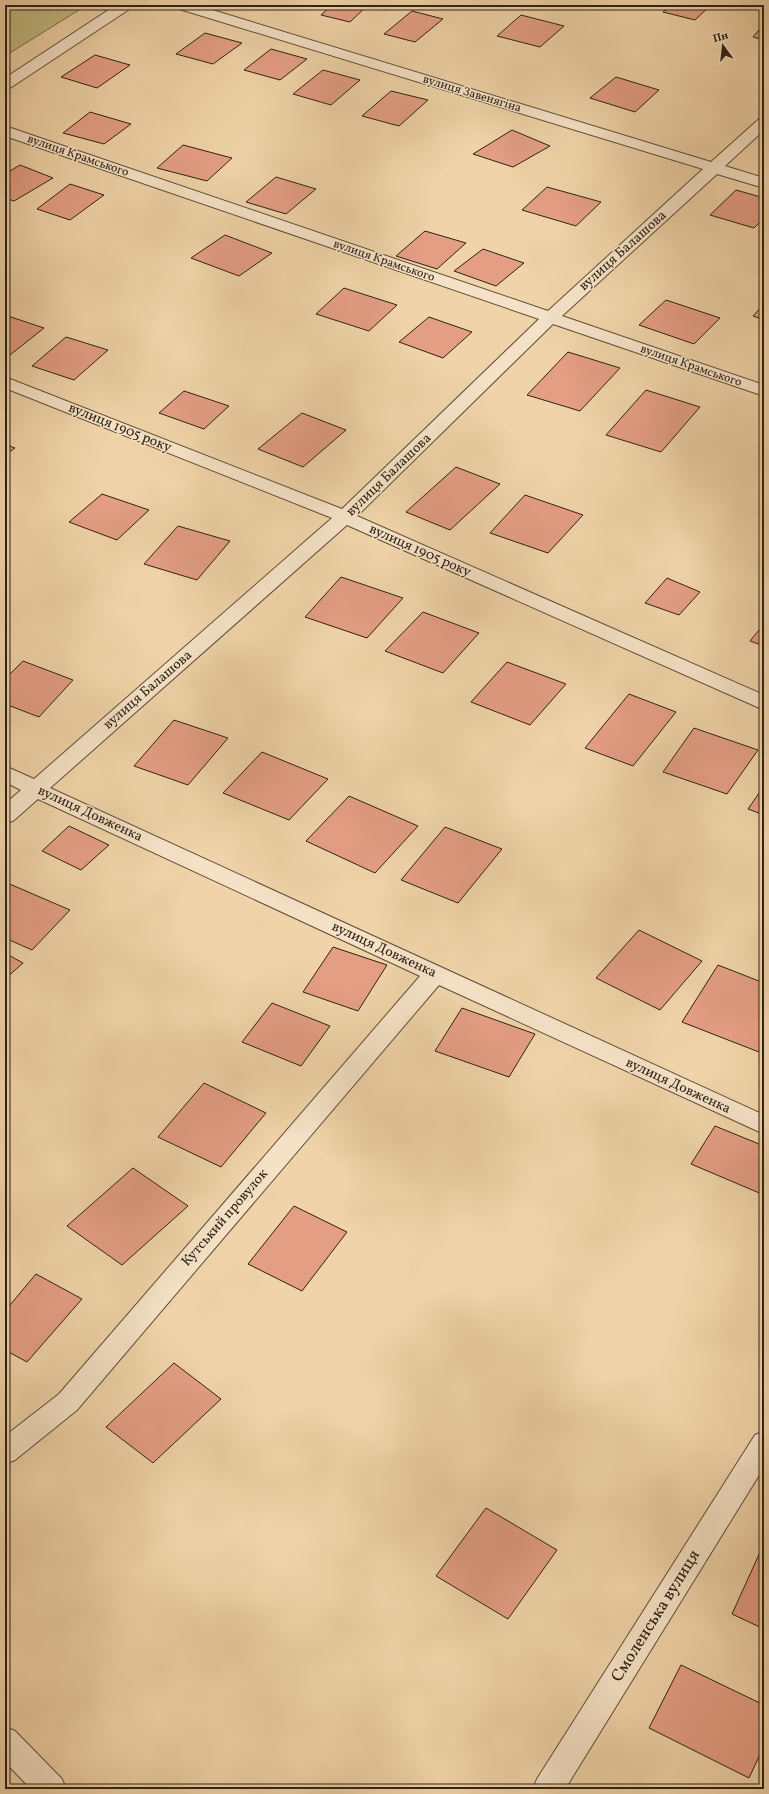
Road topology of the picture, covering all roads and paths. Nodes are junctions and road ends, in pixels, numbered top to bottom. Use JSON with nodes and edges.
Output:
{"nodes":[{"id":1,"x":126,"y":5,"type":"edge"},
{"id":2,"x":181,"y":5,"type":"edge"},
{"id":3,"x":5,"y":85,"type":"edge"},
{"id":4,"x":764,"y":122,"type":"edge"},
{"id":5,"x":5,"y":131,"type":"edge"},
{"id":6,"x":714,"y":168,"type":"junction"},
{"id":7,"x":764,"y":183,"type":"edge"},
{"id":8,"x":550,"y":318,"type":"junction"},
{"id":9,"x":5,"y":382,"type":"edge"},
{"id":10,"x":764,"y":391,"type":"edge"},
{"id":11,"x":345,"y":518,"type":"junction"},
{"id":12,"x":764,"y":702,"type":"edge"},
{"id":13,"x":5,"y":773,"type":"edge"},
{"id":14,"x":35,"y":789,"type":"junction"},
{"id":15,"x":5,"y":816,"type":"edge"},
{"id":16,"x":435,"y":974,"type":"junction"},
{"id":17,"x":764,"y":1125,"type":"edge"},
{"id":18,"x":764,"y":1443,"type":"edge"},
{"id":19,"x":5,"y":1452,"type":"edge"},
{"id":20,"x":5,"y":1741,"type":"edge"},
{"id":21,"x":51,"y":1789,"type":"edge"},
{"id":22,"x":548,"y":1789,"type":"edge"}],
"edges":[{"from":1,"to":3,"type":"street"},
{"from":2,"to":6,"type":"street","name":"вулиця Завенягіна"},
{"from":4,"to":6,"type":"street","name":"вулиця Балашова"},
{"from":5,"to":8,"type":"street","name":"вулиця Крамського"},
{"from":6,"to":7,"type":"street","name":"вулиця Завенягіна"},
{"from":6,"to":8,"type":"street","name":"вулиця Балашова"},
{"from":8,"to":10,"type":"street","name":"вулиця Крамського"},
{"from":8,"to":11,"type":"street","name":"вулиця Балашова"},
{"from":9,"to":11,"type":"street","name":"вулиця 1905 року"},
{"from":11,"to":12,"type":"street","name":"вулиця 1905 року"},
{"from":11,"to":14,"type":"street","name":"вулиця Балашова"},
{"from":13,"to":14,"type":"street","name":"вулиця Довженка"},
{"from":14,"to":15,"type":"street","name":"вулиця Балашова"},
{"from":14,"to":16,"type":"street","name":"вулиця Довженка"},
{"from":16,"to":17,"type":"street","name":"вулиця Довженка"},
{"from":16,"to":19,"type":"street","name":"Кутський провулок"},
{"from":18,"to":22,"type":"street","name":"Смоленська вулиця"},
{"from":20,"to":21,"type":"street"}]}
